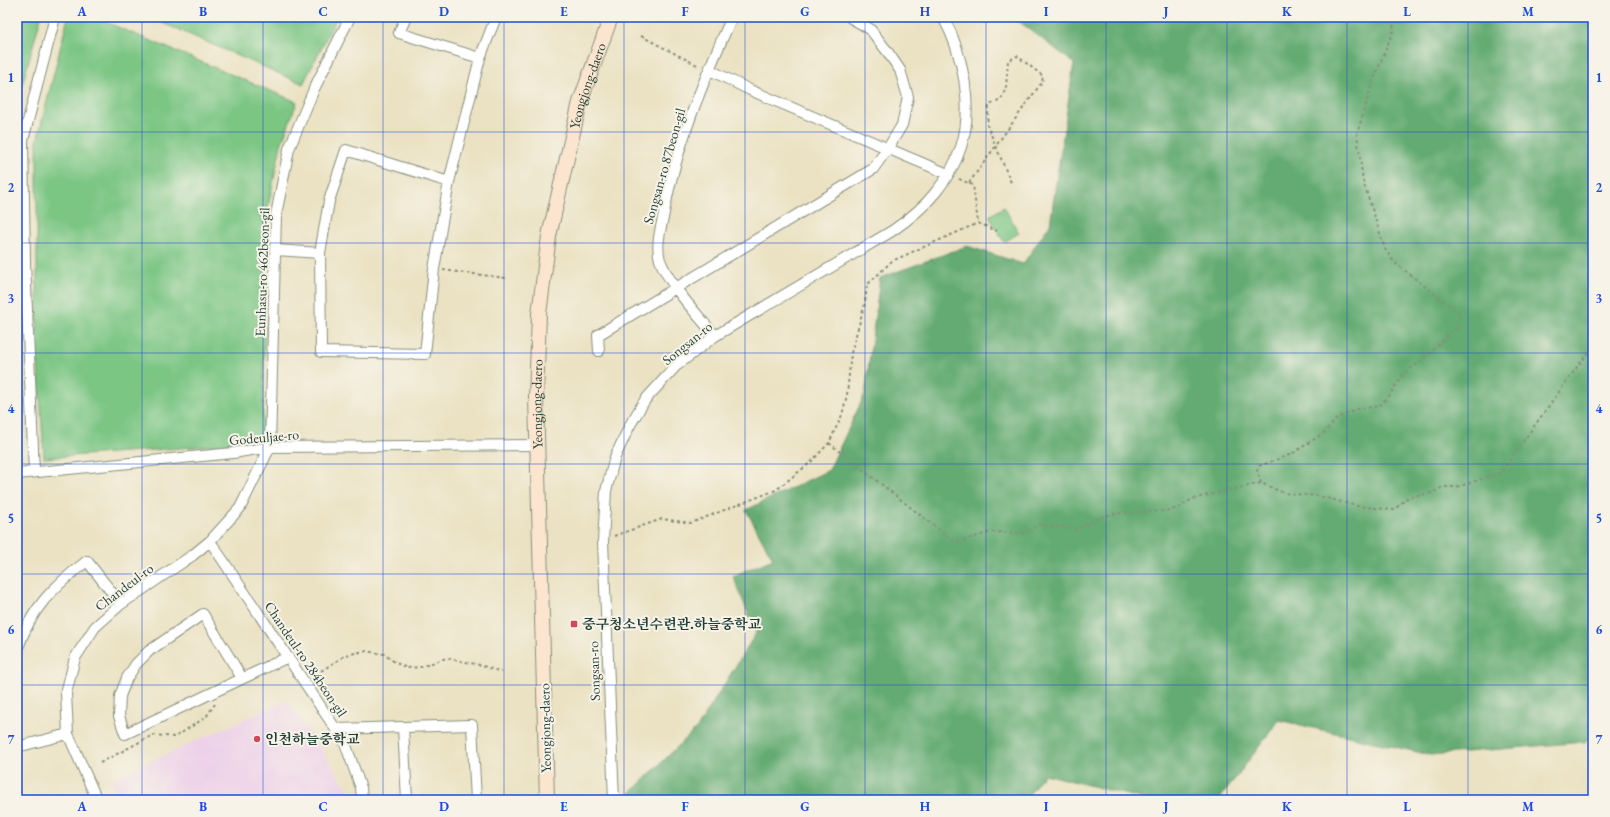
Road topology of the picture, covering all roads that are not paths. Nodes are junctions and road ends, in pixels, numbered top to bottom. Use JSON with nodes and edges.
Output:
{"nodes":[{"id":1,"x":55,"y":17,"type":"edge"},
{"id":2,"x":350,"y":17,"type":"edge"},
{"id":3,"x":406,"y":17,"type":"edge"},
{"id":4,"x":496,"y":17,"type":"edge"},
{"id":5,"x":611,"y":17,"type":"edge"},
{"id":6,"x":732,"y":17,"type":"edge"},
{"id":7,"x":850,"y":17,"type":"edge"},
{"id":8,"x":943,"y":17,"type":"edge"},
{"id":9,"x":480,"y":58,"type":"junction"},
{"id":10,"x":706,"y":69,"type":"junction"},
{"id":11,"x":888,"y":148,"type":"junction"},
{"id":12,"x":952,"y":176,"type":"junction"},
{"id":13,"x":449,"y":182,"type":"junction"},
{"id":14,"x":276,"y":250,"type":"junction"},
{"id":15,"x":320,"y":253,"type":"junction"},
{"id":16,"x":676,"y":288,"type":"junction"},
{"id":17,"x":715,"y":336,"type":"junction"},
{"id":18,"x":599,"y":351,"type":"dead end"},
{"id":19,"x":538,"y":445,"type":"junction"},
{"id":20,"x":270,"y":447,"type":"junction"},
{"id":21,"x":34,"y":472,"type":"junction"},
{"id":22,"x":17,"y":474,"type":"edge"},
{"id":23,"x":210,"y":541,"type":"junction"},
{"id":24,"x":121,"y":604,"type":"junction"},
{"id":25,"x":17,"y":651,"type":"edge"},
{"id":26,"x":288,"y":657,"type":"junction"},
{"id":27,"x":242,"y":678,"type":"junction"},
{"id":28,"x":403,"y":727,"type":"junction"},
{"id":29,"x":336,"y":729,"type":"junction"},
{"id":30,"x":68,"y":734,"type":"junction"},
{"id":31,"x":17,"y":747,"type":"edge"},
{"id":32,"x":96,"y":800,"type":"edge"},
{"id":33,"x":362,"y":800,"type":"edge"},
{"id":34,"x":407,"y":800,"type":"edge"},
{"id":35,"x":476,"y":800,"type":"edge"},
{"id":36,"x":547,"y":800,"type":"edge"},
{"id":37,"x":614,"y":800,"type":"edge"}],
"edges":[{"from":1,"to":21,"type":"street"},
{"from":2,"to":14,"type":"street","name":"Eunhasu-ro 462beon-gil"},
{"from":3,"to":9,"type":"street"},
{"from":4,"to":9,"type":"street"},
{"from":5,"to":19,"type":"street","name":"Yeongjong-daero"},
{"from":6,"to":10,"type":"street","name":"Songsan-ro 87beon-gil"},
{"from":7,"to":11,"type":"street"},
{"from":8,"to":12,"type":"street","name":"Songsan-ro"},
{"from":9,"to":13,"type":"street"},
{"from":10,"to":11,"type":"street"},
{"from":10,"to":16,"type":"street","name":"Songsan-ro 87beon-gil"},
{"from":11,"to":12,"type":"street"},
{"from":11,"to":16,"type":"street"},
{"from":12,"to":17,"type":"street","name":"Songsan-ro"},
{"from":13,"to":15,"type":"street"},
{"from":13,"to":15,"type":"street"},
{"from":14,"to":15,"type":"street"},
{"from":14,"to":20,"type":"street","name":"Eunhasu-ro 462beon-gil"},
{"from":16,"to":17,"type":"street","name":"Songsan-ro 87beon-gil"},
{"from":16,"to":18,"type":"street"},
{"from":17,"to":37,"type":"street","name":"Songsan-ro"},
{"from":19,"to":20,"type":"street","name":"Godeuljae-ro"},
{"from":19,"to":36,"type":"street","name":"Yeongjong-daero"},
{"from":20,"to":21,"type":"street","name":"Godeuljae-ro"},
{"from":20,"to":23,"type":"street","name":"Chandeul-ro"},
{"from":21,"to":22,"type":"street","name":"Godeuljae-ro"},
{"from":23,"to":24,"type":"street","name":"Chandeul-ro"},
{"from":23,"to":26,"type":"street","name":"Chandeul-ro 284beon-gil"},
{"from":24,"to":25,"type":"street"},
{"from":24,"to":30,"type":"street","name":"Chandeul-ro"},
{"from":26,"to":27,"type":"street"},
{"from":26,"to":29,"type":"street","name":"Chandeul-ro 284beon-gil"},
{"from":27,"to":27,"type":"street"},
{"from":28,"to":29,"type":"street"},
{"from":28,"to":34,"type":"street"},
{"from":28,"to":35,"type":"street"},
{"from":29,"to":33,"type":"street","name":"Chandeul-ro 284beon-gil"},
{"from":30,"to":31,"type":"street"},
{"from":30,"to":32,"type":"street","name":"Chandeul-ro"}]}
